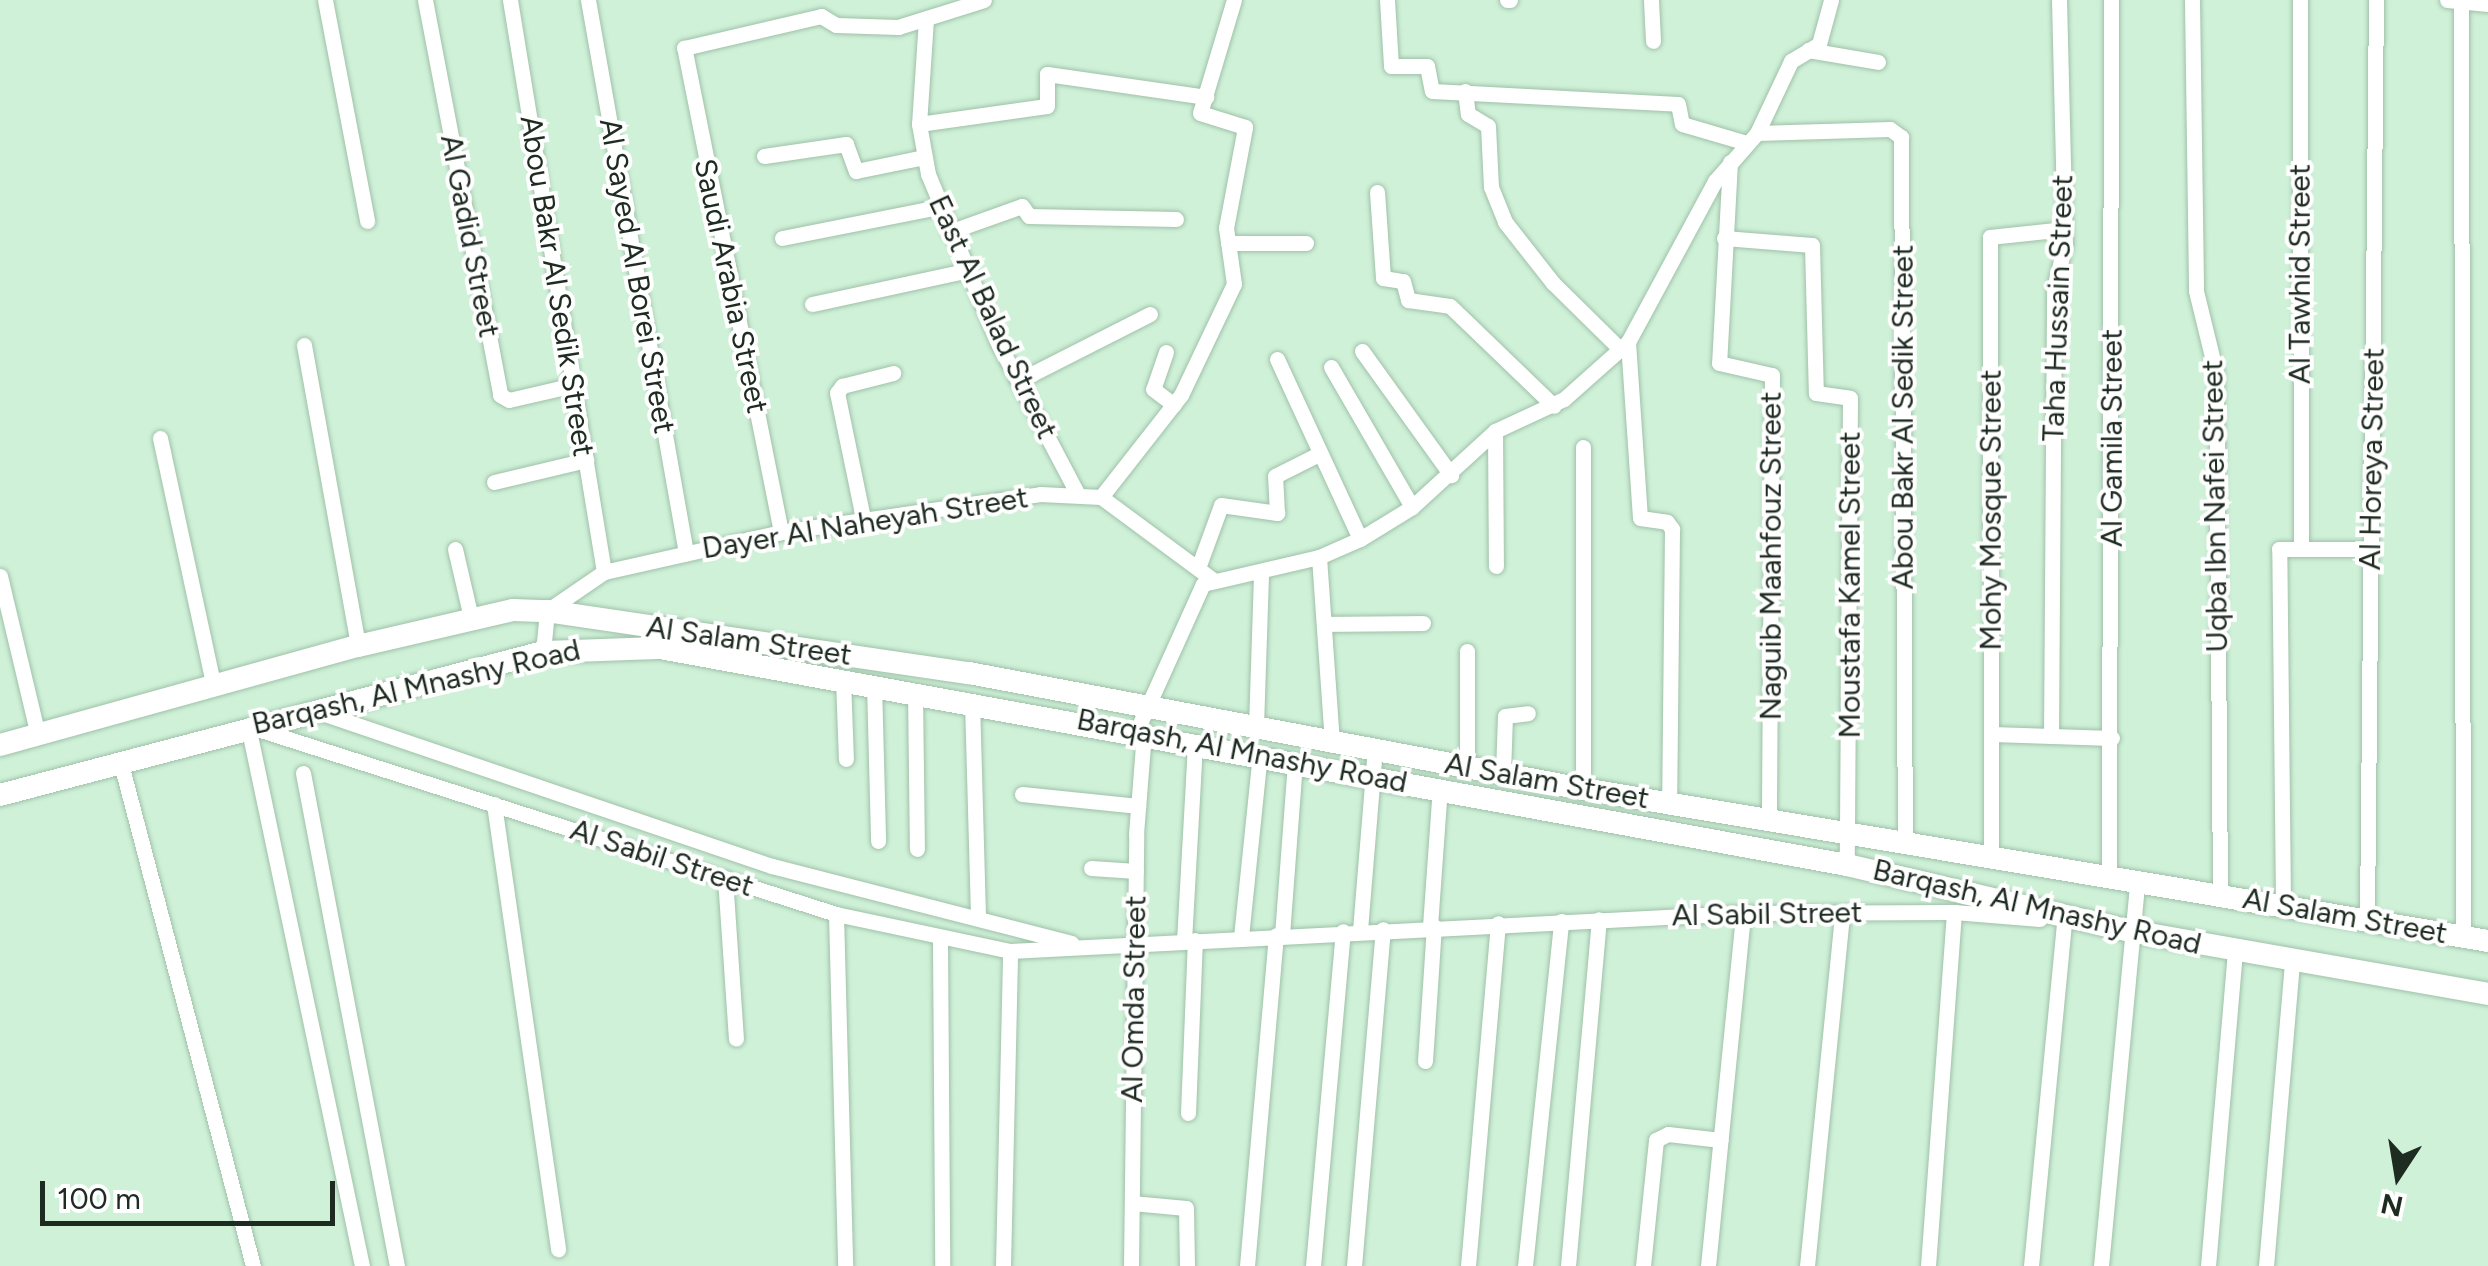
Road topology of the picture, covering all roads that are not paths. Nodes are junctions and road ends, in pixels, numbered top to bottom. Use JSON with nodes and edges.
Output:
{"nodes":[{"id":1,"x":325,"y":0,"type":"edge"},
{"id":2,"x":425,"y":0,"type":"edge"},
{"id":3,"x":510,"y":0,"type":"edge"},
{"id":4,"x":588,"y":0,"type":"edge"},
{"id":5,"x":983,"y":0,"type":"edge"},
{"id":6,"x":1234,"y":0,"type":"edge"},
{"id":7,"x":1387,"y":0,"type":"edge"},
{"id":8,"x":1652,"y":0,"type":"edge"},
{"id":9,"x":1831,"y":0,"type":"edge"},
{"id":10,"x":2059,"y":0,"type":"edge"},
{"id":11,"x":2112,"y":0,"type":"edge"},
{"id":12,"x":2192,"y":0,"type":"edge"},
{"id":13,"x":2300,"y":0,"type":"edge"},
{"id":14,"x":2376,"y":0,"type":"edge"},
{"id":15,"x":2454,"y":1,"type":"edge"},
{"id":16,"x":2488,"y":4,"type":"edge"},
{"id":17,"x":926,"y":19,"type":"junction"},
{"id":18,"x":1653,"y":41,"type":"dead end"},
{"id":19,"x":1807,"y":50,"type":"junction"},
{"id":20,"x":1878,"y":62,"type":"dead end"},
{"id":21,"x":1466,"y":91,"type":"junction"},
{"id":22,"x":1206,"y":97,"type":"junction"},
{"id":23,"x":919,"y":124,"type":"junction"},
{"id":24,"x":1752,"y":138,"type":"junction"},
{"id":25,"x":764,"y":156,"type":"dead end"},
{"id":26,"x":924,"y":157,"type":"junction"},
{"id":27,"x":1730,"y":158,"type":"junction"},
{"id":28,"x":1377,"y":192,"type":"dead end"},
{"id":29,"x":938,"y":208,"type":"junction"},
{"id":30,"x":1176,"y":219,"type":"dead end"},
{"id":31,"x":366,"y":221,"type":"dead end"},
{"id":32,"x":2065,"y":229,"type":"junction"},
{"id":33,"x":948,"y":232,"type":"junction"},
{"id":34,"x":782,"y":238,"type":"dead end"},
{"id":35,"x":1724,"y":238,"type":"junction"},
{"id":36,"x":1228,"y":243,"type":"junction"},
{"id":37,"x":1306,"y":243,"type":"dead end"},
{"id":38,"x":965,"y":271,"type":"junction"},
{"id":39,"x":812,"y":304,"type":"dead end"},
{"id":40,"x":1150,"y":314,"type":"dead end"},
{"id":41,"x":304,"y":345,"type":"dead end"},
{"id":42,"x":1624,"y":345,"type":"junction"},
{"id":43,"x":1362,"y":350,"type":"dead end"},
{"id":44,"x":1166,"y":352,"type":"dead end"},
{"id":45,"x":1277,"y":359,"type":"dead end"},
{"id":46,"x":1331,"y":367,"type":"dead end"},
{"id":47,"x":893,"y":373,"type":"dead end"},
{"id":48,"x":1018,"y":382,"type":"junction"},
{"id":49,"x":574,"y":385,"type":"junction"},
{"id":50,"x":1174,"y":406,"type":"junction"},
{"id":51,"x":1554,"y":406,"type":"junction"},
{"id":52,"x":1495,"y":431,"type":"junction"},
{"id":53,"x":160,"y":438,"type":"dead end"},
{"id":54,"x":1583,"y":447,"type":"dead end"},
{"id":55,"x":1319,"y":454,"type":"junction"},
{"id":56,"x":586,"y":460,"type":"junction"},
{"id":57,"x":1451,"y":475,"type":"junction"},
{"id":58,"x":494,"y":482,"type":"dead end"},
{"id":59,"x":1076,"y":491,"type":"junction"},
{"id":60,"x":1102,"y":498,"type":"junction"},
{"id":61,"x":1412,"y":507,"type":"junction"},
{"id":62,"x":863,"y":518,"type":"junction"},
{"id":63,"x":781,"y":532,"type":"junction"},
{"id":64,"x":1360,"y":539,"type":"junction"},
{"id":65,"x":2301,"y":547,"type":"junction"},
{"id":66,"x":455,"y":548,"type":"dead end"},
{"id":67,"x":2371,"y":549,"type":"junction"},
{"id":68,"x":686,"y":553,"type":"junction"},
{"id":69,"x":1319,"y":558,"type":"junction"},
{"id":70,"x":1496,"y":566,"type":"dead end"},
{"id":71,"x":1198,"y":568,"type":"junction"},
{"id":72,"x":604,"y":572,"type":"junction"},
{"id":73,"x":1261,"y":572,"type":"junction"},
{"id":74,"x":0,"y":576,"type":"edge"},
{"id":75,"x":1212,"y":579,"type":"junction"},
{"id":76,"x":547,"y":611,"type":"junction"},
{"id":77,"x":471,"y":618,"type":"junction"},
{"id":78,"x":1423,"y":623,"type":"dead end"},
{"id":79,"x":1324,"y":624,"type":"junction"},
{"id":80,"x":358,"y":646,"type":"junction"},
{"id":81,"x":1467,"y":651,"type":"dead end"},
{"id":82,"x":542,"y":652,"type":"junction"},
{"id":83,"x":843,"y":679,"type":"junction"},
{"id":84,"x":213,"y":684,"type":"junction"},
{"id":85,"x":874,"y":684,"type":"junction"},
{"id":86,"x":915,"y":692,"type":"junction"},
{"id":87,"x":972,"y":702,"type":"junction"},
{"id":88,"x":1147,"y":705,"type":"junction"},
{"id":89,"x":313,"y":710,"type":"junction"},
{"id":90,"x":1528,"y":713,"type":"dead end"},
{"id":91,"x":248,"y":726,"type":"junction"},
{"id":92,"x":1256,"y":726,"type":"junction"},
{"id":93,"x":1140,"y":731,"type":"junction"},
{"id":94,"x":1992,"y":734,"type":"junction"},
{"id":95,"x":38,"y":736,"type":"junction"},
{"id":96,"x":2051,"y":736,"type":"junction"},
{"id":97,"x":2112,"y":738,"type":"junction"},
{"id":98,"x":1332,"y":741,"type":"junction"},
{"id":99,"x":1196,"y":742,"type":"junction"},
{"id":100,"x":0,"y":745,"type":"edge"},
{"id":101,"x":1375,"y":749,"type":"junction"},
{"id":102,"x":1260,"y":754,"type":"junction"},
{"id":103,"x":846,"y":759,"type":"dead end"},
{"id":104,"x":120,"y":760,"type":"junction"},
{"id":105,"x":1295,"y":761,"type":"junction"},
{"id":106,"x":1467,"y":766,"type":"junction"},
{"id":107,"x":303,"y":773,"type":"dead end"},
{"id":108,"x":1503,"y":773,"type":"junction"},
{"id":109,"x":1373,"y":776,"type":"junction"},
{"id":110,"x":1440,"y":788,"type":"junction"},
{"id":111,"x":1583,"y":789,"type":"junction"},
{"id":112,"x":1022,"y":794,"type":"dead end"},
{"id":113,"x":0,"y":795,"type":"edge"},
{"id":114,"x":1669,"y":803,"type":"junction"},
{"id":115,"x":494,"y":804,"type":"junction"},
{"id":116,"x":1138,"y":806,"type":"junction"},
{"id":117,"x":1769,"y":821,"type":"junction"},
{"id":118,"x":1850,"y":836,"type":"junction"},
{"id":119,"x":878,"y":841,"type":"dead end"},
{"id":120,"x":1906,"y":844,"type":"junction"},
{"id":121,"x":918,"y":849,"type":"dead end"},
{"id":122,"x":1991,"y":859,"type":"junction"},
{"id":123,"x":1847,"y":865,"type":"junction"},
{"id":124,"x":1091,"y":868,"type":"dead end"},
{"id":125,"x":1136,"y":871,"type":"junction"},
{"id":126,"x":2109,"y":876,"type":"junction"},
{"id":127,"x":724,"y":878,"type":"junction"},
{"id":128,"x":2137,"y":882,"type":"junction"},
{"id":129,"x":2220,"y":894,"type":"junction"},
{"id":130,"x":2283,"y":904,"type":"junction"},
{"id":131,"x":1842,"y":912,"type":"junction"},
{"id":132,"x":1954,"y":912,"type":"junction"},
{"id":133,"x":836,"y":914,"type":"junction"},
{"id":134,"x":1743,"y":914,"type":"junction"},
{"id":135,"x":978,"y":918,"type":"junction"},
{"id":136,"x":2366,"y":918,"type":"junction"},
{"id":137,"x":1598,"y":919,"type":"junction"},
{"id":138,"x":1560,"y":920,"type":"junction"},
{"id":139,"x":2064,"y":921,"type":"junction"},
{"id":140,"x":1498,"y":923,"type":"junction"},
{"id":141,"x":2093,"y":923,"type":"junction"},
{"id":142,"x":1432,"y":926,"type":"junction"},
{"id":143,"x":1383,"y":929,"type":"junction"},
{"id":144,"x":1352,"y":930,"type":"junction"},
{"id":145,"x":2131,"y":932,"type":"junction"},
{"id":146,"x":1279,"y":935,"type":"junction"},
{"id":147,"x":2462,"y":936,"type":"junction"},
{"id":148,"x":1241,"y":937,"type":"junction"},
{"id":149,"x":940,"y":940,"type":"junction"},
{"id":150,"x":1190,"y":940,"type":"junction"},
{"id":151,"x":2488,"y":941,"type":"edge"},
{"id":152,"x":1136,"y":943,"type":"junction"},
{"id":153,"x":1084,"y":946,"type":"junction"},
{"id":154,"x":2235,"y":950,"type":"junction"},
{"id":155,"x":1010,"y":951,"type":"junction"},
{"id":156,"x":2292,"y":962,"type":"junction"},
{"id":157,"x":2488,"y":994,"type":"edge"},
{"id":158,"x":736,"y":1040,"type":"dead end"},
{"id":159,"x":1425,"y":1061,"type":"dead end"},
{"id":160,"x":1188,"y":1113,"type":"dead end"},
{"id":161,"x":1721,"y":1140,"type":"junction"},
{"id":162,"x":1132,"y":1203,"type":"junction"},
{"id":163,"x":558,"y":1250,"type":"dead end"},
{"id":164,"x":253,"y":1266,"type":"edge"},
{"id":165,"x":362,"y":1266,"type":"edge"},
{"id":166,"x":398,"y":1266,"type":"edge"},
{"id":167,"x":846,"y":1266,"type":"edge"},
{"id":168,"x":942,"y":1266,"type":"edge"},
{"id":169,"x":1003,"y":1266,"type":"edge"},
{"id":170,"x":1131,"y":1266,"type":"edge"},
{"id":171,"x":1187,"y":1266,"type":"edge"},
{"id":172,"x":1247,"y":1266,"type":"edge"},
{"id":173,"x":1313,"y":1266,"type":"edge"},
{"id":174,"x":1354,"y":1266,"type":"edge"},
{"id":175,"x":1468,"y":1266,"type":"edge"},
{"id":176,"x":1525,"y":1266,"type":"edge"},
{"id":177,"x":1568,"y":1266,"type":"edge"},
{"id":178,"x":1644,"y":1266,"type":"edge"},
{"id":179,"x":1708,"y":1266,"type":"edge"},
{"id":180,"x":1807,"y":1266,"type":"edge"},
{"id":181,"x":1928,"y":1266,"type":"edge"},
{"id":182,"x":2031,"y":1266,"type":"edge"},
{"id":183,"x":2101,"y":1266,"type":"edge"},
{"id":184,"x":2208,"y":1266,"type":"edge"},
{"id":185,"x":2266,"y":1266,"type":"edge"}],
"edges":[{"from":1,"to":31,"type":"street"},
{"from":2,"to":49,"type":"street","name":"Al Gadid Street"},
{"from":3,"to":49,"type":"street","name":"Abou Bakr Al Sedik Street"},
{"from":4,"to":68,"type":"street","name":"Al Sayed Al Borei Street"},
{"from":5,"to":17,"type":"street"},
{"from":6,"to":22,"type":"street"},
{"from":7,"to":21,"type":"street"},
{"from":8,"to":18,"type":"street"},
{"from":9,"to":19,"type":"street"},
{"from":10,"to":32,"type":"street","name":"Taha Hussain Street"},
{"from":11,"to":97,"type":"street","name":"Al Gamila Street"},
{"from":12,"to":129,"type":"street","name":"Uqba Ibn Nafei Street"},
{"from":13,"to":65,"type":"street","name":"Al Tawhid Street"},
{"from":14,"to":67,"type":"street","name":"Al Horeya Street"},
{"from":15,"to":16,"type":"street"},
{"from":15,"to":147,"type":"street"},
{"from":17,"to":23,"type":"street","name":"East Al Balad Street"},
{"from":17,"to":63,"type":"street","name":"Saudi Arabia Street"},
{"from":19,"to":20,"type":"street"},
{"from":19,"to":24,"type":"street"},
{"from":21,"to":24,"type":"street","name":"Abou Bakr Al Sedik Street"},
{"from":21,"to":42,"type":"street"},
{"from":22,"to":23,"type":"street"},
{"from":22,"to":36,"type":"street"},
{"from":23,"to":26,"type":"street","name":"East Al Balad Street"},
{"from":24,"to":27,"type":"street"},
{"from":24,"to":120,"type":"street","name":"Abou Bakr Al Sedik Street"},
{"from":25,"to":26,"type":"street"},
{"from":26,"to":29,"type":"street","name":"East Al Balad Street"},
{"from":27,"to":35,"type":"street","name":"Naguib Maahfouz Street"},
{"from":27,"to":42,"type":"street"},
{"from":28,"to":51,"type":"street"},
{"from":29,"to":33,"type":"street","name":"East Al Balad Street"},
{"from":29,"to":34,"type":"street"},
{"from":30,"to":33,"type":"street"},
{"from":32,"to":94,"type":"street","name":"Mohy Mosque Street"},
{"from":32,"to":96,"type":"street","name":"Taha Hussain Street"},
{"from":33,"to":38,"type":"street","name":"East Al Balad Street"},
{"from":35,"to":117,"type":"street","name":"Naguib Maahfouz Street"},
{"from":35,"to":118,"type":"street","name":"Moustafa Kamel Street"},
{"from":36,"to":37,"type":"street"},
{"from":36,"to":50,"type":"street"},
{"from":38,"to":39,"type":"street"},
{"from":38,"to":48,"type":"street","name":"East Al Balad Street"},
{"from":40,"to":48,"type":"street"},
{"from":41,"to":80,"type":"street"},
{"from":42,"to":51,"type":"street"},
{"from":42,"to":114,"type":"street"},
{"from":43,"to":57,"type":"street"},
{"from":44,"to":50,"type":"street"},
{"from":45,"to":55,"type":"street"},
{"from":46,"to":61,"type":"street"},
{"from":47,"to":62,"type":"street"},
{"from":48,"to":59,"type":"street","name":"East Al Balad Street"},
{"from":49,"to":56,"type":"street","name":"Abou Bakr Al Sedik Street"},
{"from":50,"to":60,"type":"street"},
{"from":51,"to":52,"type":"street"},
{"from":52,"to":57,"type":"street"},
{"from":52,"to":70,"type":"street"},
{"from":53,"to":84,"type":"street"},
{"from":54,"to":111,"type":"street"},
{"from":55,"to":64,"type":"street"},
{"from":55,"to":71,"type":"street"},
{"from":56,"to":58,"type":"street"},
{"from":56,"to":72,"type":"street","name":"Abou Bakr Al Sedik Street"},
{"from":57,"to":61,"type":"street"},
{"from":59,"to":60,"type":"street","name":"Dayer Al Naheyah Street"},
{"from":59,"to":62,"type":"street","name":"Dayer Al Naheyah Street"},
{"from":60,"to":71,"type":"street","name":"Dayer Al Naheyah Street"},
{"from":61,"to":64,"type":"street"},
{"from":62,"to":63,"type":"street","name":"Dayer Al Naheyah Street"},
{"from":63,"to":68,"type":"street","name":"Dayer Al Naheyah Street"},
{"from":64,"to":69,"type":"street"},
{"from":65,"to":67,"type":"street"},
{"from":65,"to":130,"type":"street"},
{"from":66,"to":77,"type":"street"},
{"from":67,"to":136,"type":"street","name":"Al Horeya Street"},
{"from":68,"to":72,"type":"street","name":"Dayer Al Naheyah Street"},
{"from":69,"to":73,"type":"street"},
{"from":69,"to":79,"type":"street"},
{"from":71,"to":75,"type":"street","name":"Dayer Al Naheyah Street"},
{"from":72,"to":76,"type":"street","name":"Dayer Al Naheyah Street"},
{"from":73,"to":75,"type":"street"},
{"from":73,"to":92,"type":"street"},
{"from":74,"to":95,"type":"street"},
{"from":75,"to":88,"type":"street","name":"Al Omda Street"},
{"from":76,"to":77,"type":"street","name":"Barqash, Al Mnashy Road"},
{"from":76,"to":82,"type":"street"},
{"from":76,"to":88,"type":"street","name":"Al Salam Street"},
{"from":77,"to":80,"type":"street","name":"Barqash, Al Mnashy Road"},
{"from":78,"to":79,"type":"street"},
{"from":79,"to":98,"type":"street"},
{"from":80,"to":84,"type":"street","name":"Barqash, Al Mnashy Road"},
{"from":81,"to":106,"type":"street"},
{"from":82,"to":83,"type":"street","name":"Barqash, Al Mnashy Road"},
{"from":82,"to":89,"type":"street","name":"Barqash, Al Mnashy Road"},
{"from":83,"to":85,"type":"street","name":"Barqash, Al Mnashy Road"},
{"from":83,"to":103,"type":"street"},
{"from":84,"to":95,"type":"street","name":"Barqash, Al Mnashy Road"},
{"from":85,"to":86,"type":"street","name":"Barqash, Al Mnashy Road"},
{"from":85,"to":119,"type":"street"},
{"from":86,"to":87,"type":"street","name":"Barqash, Al Mnashy Road"},
{"from":86,"to":121,"type":"street"},
{"from":87,"to":93,"type":"street","name":"Barqash, Al Mnashy Road"},
{"from":87,"to":135,"type":"street"},
{"from":88,"to":92,"type":"street","name":"Al Salam Street"},
{"from":88,"to":93,"type":"street","name":"Al Omda Street"},
{"from":89,"to":91,"type":"street","name":"Barqash, Al Mnashy Road"},
{"from":89,"to":135,"type":"street","name":"Al Sabil Street"},
{"from":90,"to":108,"type":"street"},
{"from":91,"to":104,"type":"street","name":"Barqash, Al Mnashy Road"},
{"from":91,"to":115,"type":"street","name":"Al Sabil Street"},
{"from":91,"to":165,"type":"street"},
{"from":92,"to":98,"type":"street","name":"Al Salam Street"},
{"from":93,"to":99,"type":"street","name":"Barqash, Al Mnashy Road"},
{"from":93,"to":116,"type":"street","name":"Al Omda Street"},
{"from":94,"to":96,"type":"street"},
{"from":94,"to":122,"type":"street","name":"Mohy Mosque Street"},
{"from":95,"to":100,"type":"street","name":"Barqash, Al Mnashy Road"},
{"from":96,"to":97,"type":"street"},
{"from":97,"to":126,"type":"street","name":"Al Gamila Street"},
{"from":98,"to":101,"type":"street","name":"Al Salam Street"},
{"from":99,"to":102,"type":"street","name":"Barqash, Al Mnashy Road"},
{"from":99,"to":150,"type":"street"},
{"from":101,"to":106,"type":"street","name":"Al Salam Street"},
{"from":101,"to":109,"type":"street"},
{"from":102,"to":105,"type":"street","name":"Barqash, Al Mnashy Road"},
{"from":102,"to":148,"type":"street"},
{"from":104,"to":113,"type":"street","name":"Barqash, Al Mnashy Road"},
{"from":104,"to":164,"type":"street"},
{"from":105,"to":109,"type":"street","name":"Barqash, Al Mnashy Road"},
{"from":105,"to":146,"type":"street"},
{"from":106,"to":108,"type":"street","name":"Al Salam Street"},
{"from":107,"to":166,"type":"street"},
{"from":108,"to":111,"type":"street","name":"Al Salam Street"},
{"from":109,"to":110,"type":"street","name":"Barqash, Al Mnashy Road"},
{"from":109,"to":144,"type":"street"},
{"from":110,"to":123,"type":"street","name":"Barqash, Al Mnashy Road"},
{"from":110,"to":142,"type":"street"},
{"from":111,"to":114,"type":"street","name":"Al Salam Street"},
{"from":112,"to":116,"type":"street"},
{"from":114,"to":117,"type":"street","name":"Al Salam Street"},
{"from":115,"to":127,"type":"street","name":"Al Sabil Street"},
{"from":115,"to":163,"type":"street"},
{"from":116,"to":125,"type":"street","name":"Al Omda Street"},
{"from":117,"to":118,"type":"street","name":"Al Salam Street"},
{"from":118,"to":120,"type":"street","name":"Al Salam Street"},
{"from":118,"to":123,"type":"street","name":"Moustafa Kamel Street"},
{"from":120,"to":122,"type":"street","name":"Al Salam Street"},
{"from":122,"to":126,"type":"street","name":"Al Salam Street"},
{"from":123,"to":141,"type":"street","name":"Barqash, Al Mnashy Road"},
{"from":124,"to":125,"type":"street"},
{"from":125,"to":152,"type":"street","name":"Al Omda Street"},
{"from":126,"to":128,"type":"street","name":"Al Salam Street"},
{"from":127,"to":133,"type":"street","name":"Al Sabil Street"},
{"from":127,"to":158,"type":"street"},
{"from":128,"to":129,"type":"street","name":"Al Salam Street"},
{"from":128,"to":145,"type":"street"},
{"from":129,"to":130,"type":"street","name":"Al Salam Street"},
{"from":130,"to":136,"type":"street","name":"Al Salam Street"},
{"from":131,"to":132,"type":"street","name":"Al Sabil Street"},
{"from":131,"to":134,"type":"street","name":"Al Sabil Street"},
{"from":131,"to":180,"type":"street"},
{"from":132,"to":139,"type":"street","name":"Al Sabil Street"},
{"from":132,"to":181,"type":"street"},
{"from":133,"to":149,"type":"street","name":"Al Sabil Street"},
{"from":133,"to":167,"type":"street"},
{"from":134,"to":137,"type":"street","name":"Al Sabil Street"},
{"from":134,"to":161,"type":"street"},
{"from":135,"to":153,"type":"street","name":"Al Sabil Street"},
{"from":136,"to":147,"type":"street","name":"Al Salam Street"},
{"from":137,"to":138,"type":"street","name":"Al Sabil Street"},
{"from":137,"to":177,"type":"street"},
{"from":138,"to":140,"type":"street","name":"Al Sabil Street"},
{"from":138,"to":176,"type":"street"},
{"from":139,"to":141,"type":"street","name":"Al Sabil Street"},
{"from":139,"to":182,"type":"street"},
{"from":140,"to":142,"type":"street","name":"Al Sabil Street"},
{"from":140,"to":175,"type":"street"},
{"from":141,"to":145,"type":"street","name":"Barqash, Al Mnashy Road"},
{"from":142,"to":143,"type":"street","name":"Al Sabil Street"},
{"from":142,"to":159,"type":"street"},
{"from":143,"to":144,"type":"street","name":"Al Sabil Street"},
{"from":143,"to":174,"type":"street"},
{"from":144,"to":146,"type":"street","name":"Al Sabil Street"},
{"from":144,"to":173,"type":"street"},
{"from":145,"to":154,"type":"street","name":"Barqash, Al Mnashy Road"},
{"from":145,"to":183,"type":"street"},
{"from":146,"to":148,"type":"street","name":"Al Sabil Street"},
{"from":146,"to":172,"type":"street"},
{"from":147,"to":151,"type":"street","name":"Al Salam Street"},
{"from":148,"to":150,"type":"street","name":"Al Sabil Street"},
{"from":149,"to":155,"type":"street","name":"Al Sabil Street"},
{"from":149,"to":168,"type":"street"},
{"from":150,"to":152,"type":"street","name":"Al Sabil Street"},
{"from":150,"to":160,"type":"street"},
{"from":152,"to":153,"type":"street","name":"Al Sabil Street"},
{"from":152,"to":162,"type":"street","name":"Al Omda Street"},
{"from":153,"to":155,"type":"street","name":"Al Sabil Street"},
{"from":154,"to":156,"type":"street","name":"Barqash, Al Mnashy Road"},
{"from":154,"to":184,"type":"street"},
{"from":155,"to":169,"type":"street"},
{"from":156,"to":157,"type":"street","name":"Barqash, Al Mnashy Road"},
{"from":156,"to":185,"type":"street"},
{"from":161,"to":178,"type":"street"},
{"from":161,"to":179,"type":"street"},
{"from":162,"to":170,"type":"street","name":"Al Omda Street"},
{"from":162,"to":171,"type":"street"}]}
